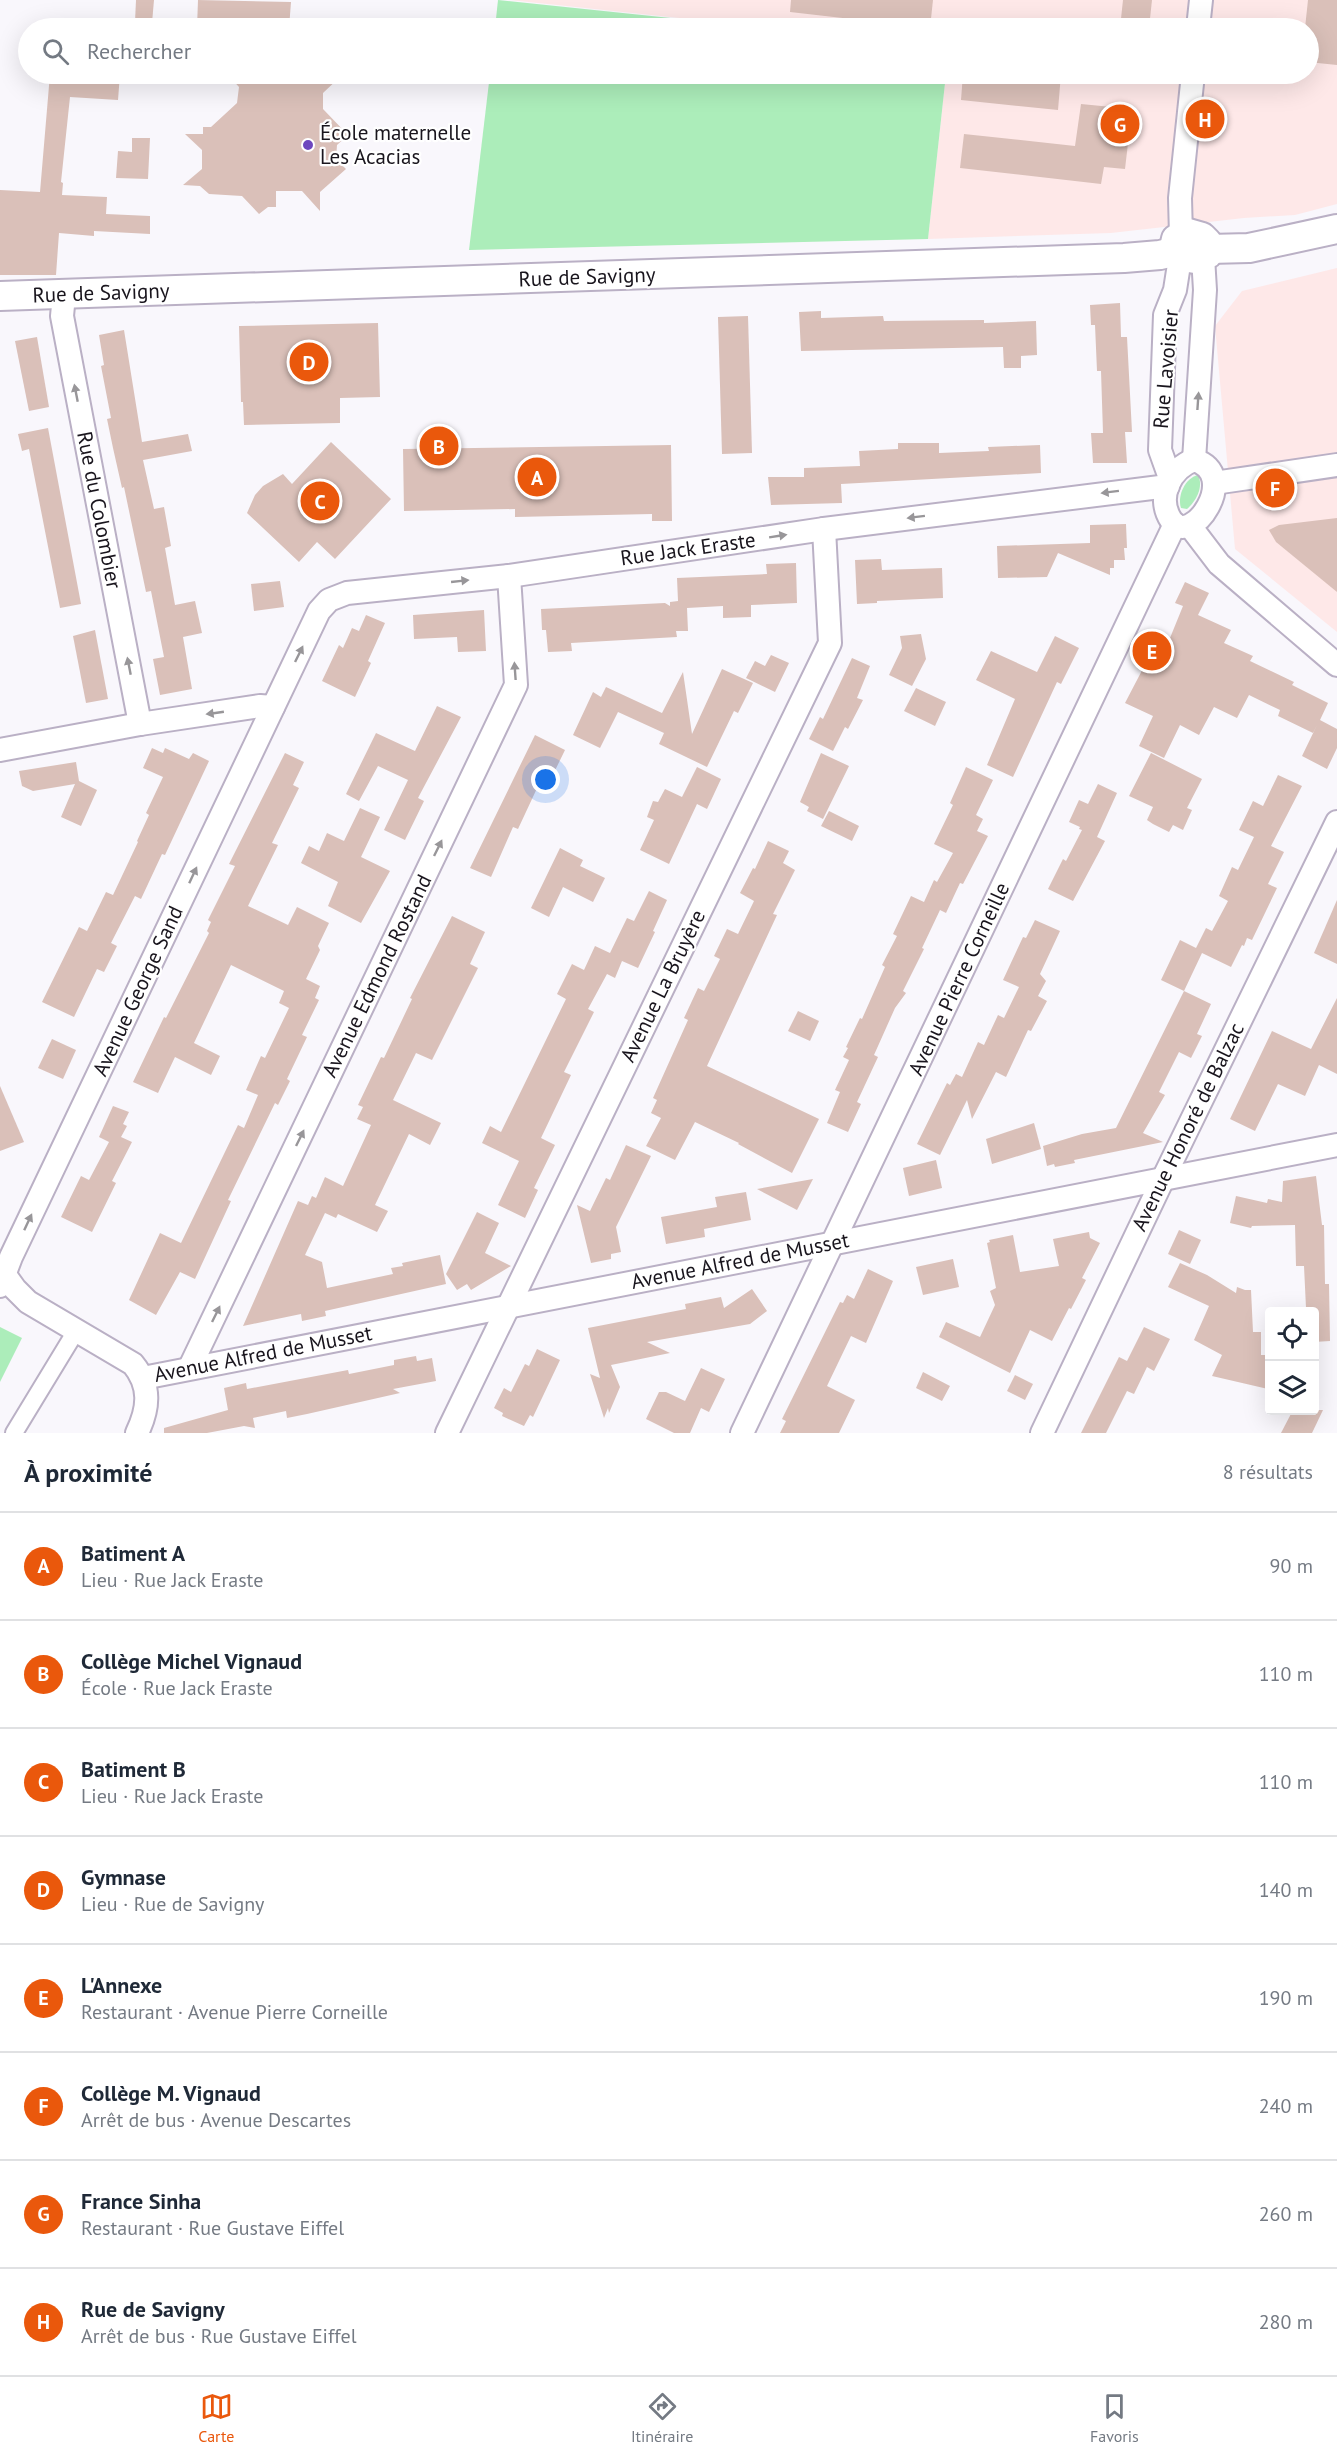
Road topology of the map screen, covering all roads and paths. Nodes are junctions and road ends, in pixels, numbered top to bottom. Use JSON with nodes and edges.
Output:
{"nodes":[{"id":1,"x":1201,"y":0,"type":"edge"},
{"id":2,"x":1199,"y":18,"type":"edge"},
{"id":3,"x":1192,"y":84,"type":"edge"},
{"id":4,"x":1337,"y":229,"type":"edge"},
{"id":5,"x":1189,"y":250,"type":"junction"},
{"id":6,"x":63,"y":295,"type":"junction"},
{"id":7,"x":0,"y":296,"type":"edge"},
{"id":8,"x":1194,"y":460,"type":"junction"},
{"id":9,"x":1337,"y":465,"type":"edge"},
{"id":10,"x":1169,"y":482,"type":"junction"},
{"id":11,"x":1214,"y":483,"type":"junction"},
{"id":12,"x":1183,"y":525,"type":"junction"},
{"id":13,"x":824,"y":529,"type":"junction"},
{"id":14,"x":509,"y":576,"type":"junction"},
{"id":15,"x":1337,"y":665,"type":"edge"},
{"id":16,"x":273,"y":707,"type":"junction"},
{"id":17,"x":140,"y":724,"type":"junction"},
{"id":18,"x":0,"y":750,"type":"edge"},
{"id":19,"x":1337,"y":822,"type":"edge"},
{"id":20,"x":1337,"y":1145,"type":"edge"},
{"id":21,"x":1163,"y":1179,"type":"junction"},
{"id":22,"x":834,"y":1242,"type":"junction"},
{"id":23,"x":2,"y":1277,"type":"edge"},
{"id":24,"x":508,"y":1305,"type":"junction"},
{"id":25,"x":76,"y":1331,"type":"junction"},
{"id":26,"x":190,"y":1367,"type":"junction"},
{"id":27,"x":143,"y":1378,"type":"junction"},
{"id":28,"x":20,"y":1431,"type":"edge"},
{"id":29,"x":137,"y":1433,"type":"edge"},
{"id":30,"x":447,"y":1433,"type":"edge"},
{"id":31,"x":742,"y":1433,"type":"edge"},
{"id":32,"x":1042,"y":1433,"type":"edge"}],
"edges":[{"from":1,"to":2,"type":"street"},
{"from":3,"to":5,"type":"street"},
{"from":4,"to":5,"type":"street","name":"Rue de Savigny"},
{"from":5,"to":6,"type":"street","name":"Rue de Savigny"},
{"from":8,"to":5,"type":"street","name":"Rue Lavoisier","one_way":true},
{"from":5,"to":10,"type":"street","name":"Rue Lavoisier"},
{"from":6,"to":7,"type":"street","name":"Rue de Savigny"},
{"from":17,"to":6,"type":"street","name":"Rue du Colombier","one_way":true},
{"from":8,"to":10,"type":"street"},
{"from":8,"to":11,"type":"street"},
{"from":9,"to":11,"type":"street"},
{"from":10,"to":12,"type":"street"},
{"from":10,"to":13,"type":"street","name":"Rue Jack Eraste","one_way":true},
{"from":11,"to":12,"type":"street"},
{"from":12,"to":15,"type":"street"},
{"from":12,"to":22,"type":"street","name":"Avenue Pierre Corneille"},
{"from":14,"to":13,"type":"street","name":"Rue Jack Eraste","one_way":true},
{"from":13,"to":24,"type":"street","name":"Avenue La Bruyère"},
{"from":16,"to":14,"type":"street","name":"Rue Jack Eraste","one_way":true},
{"from":26,"to":14,"type":"street","name":"Avenue Edmond Rostand","one_way":true},
{"from":16,"to":17,"type":"street","one_way":true},
{"from":23,"to":16,"type":"street","name":"Avenue George Sand","one_way":true},
{"from":17,"to":18,"type":"street"},
{"from":19,"to":21,"type":"street","name":"Avenue Honoré de Balzac"},
{"from":20,"to":21,"type":"street","name":"Avenue Alfred de Musset"},
{"from":21,"to":22,"type":"street","name":"Avenue Alfred de Musset"},
{"from":21,"to":32,"type":"street","name":"Avenue Honoré de Balzac"},
{"from":22,"to":24,"type":"street","name":"Avenue Alfred de Musset"},
{"from":22,"to":31,"type":"street","name":"Avenue Pierre Corneille"},
{"from":23,"to":25,"type":"street"},
{"from":24,"to":26,"type":"street","name":"Avenue Alfred de Musset"},
{"from":24,"to":30,"type":"street","name":"Avenue La Bruyère"},
{"from":25,"to":27,"type":"street"},
{"from":25,"to":28,"type":"street"},
{"from":26,"to":27,"type":"street","name":"Avenue Alfred de Musset"},
{"from":27,"to":29,"type":"street"}]}
